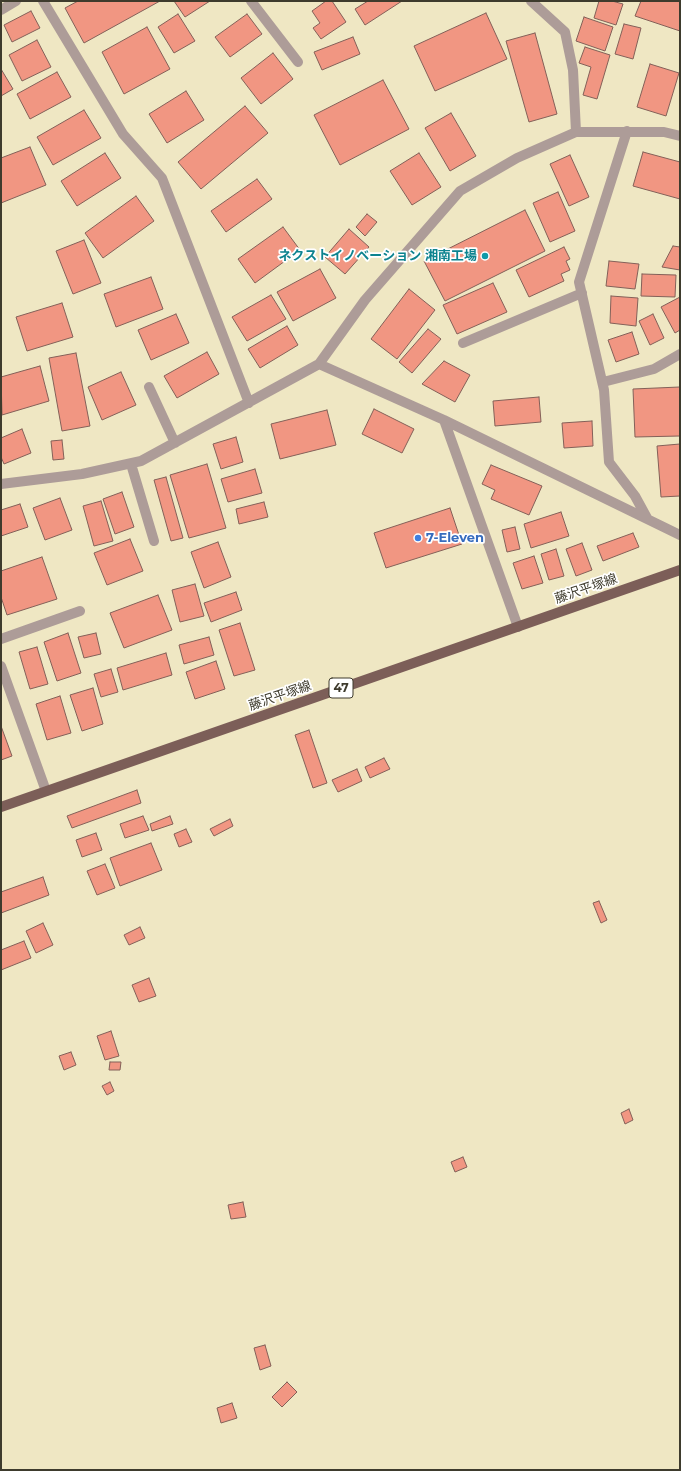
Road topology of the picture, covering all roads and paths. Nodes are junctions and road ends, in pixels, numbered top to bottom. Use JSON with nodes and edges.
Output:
{"nodes":[{"id":1,"x":16,"y":1,"type":"edge"},
{"id":2,"x":43,"y":1,"type":"edge"},
{"id":3,"x":251,"y":1,"type":"edge"},
{"id":4,"x":532,"y":1,"type":"edge"},
{"id":5,"x":1,"y":10,"type":"edge"},
{"id":6,"x":298,"y":62,"type":"dead end"},
{"id":7,"x":627,"y":131,"type":"junction"},
{"id":8,"x":576,"y":132,"type":"junction"},
{"id":9,"x":680,"y":136,"type":"edge"},
{"id":10,"x":582,"y":293,"type":"junction"},
{"id":11,"x":463,"y":343,"type":"dead end"},
{"id":12,"x":680,"y":354,"type":"edge"},
{"id":13,"x":319,"y":364,"type":"junction"},
{"id":14,"x":603,"y":382,"type":"junction"},
{"id":15,"x":148,"y":387,"type":"dead end"},
{"id":16,"x":249,"y":403,"type":"junction"},
{"id":17,"x":444,"y":420,"type":"junction"},
{"id":18,"x":175,"y":443,"type":"junction"},
{"id":19,"x":131,"y":464,"type":"junction"},
{"id":20,"x":1,"y":484,"type":"edge"},
{"id":21,"x":647,"y":518,"type":"junction"},
{"id":22,"x":680,"y":534,"type":"edge"},
{"id":23,"x":154,"y":541,"type":"dead end"},
{"id":24,"x":680,"y":570,"type":"edge"},
{"id":25,"x":80,"y":611,"type":"dead end"},
{"id":26,"x":518,"y":627,"type":"junction"},
{"id":27,"x":1,"y":639,"type":"edge"},
{"id":28,"x":1,"y":666,"type":"edge"},
{"id":29,"x":46,"y":791,"type":"junction"},
{"id":30,"x":1,"y":807,"type":"edge"}],
"edges":[{"from":1,"to":5,"type":"street"},
{"from":2,"to":16,"type":"street"},
{"from":3,"to":6,"type":"street"},
{"from":4,"to":8,"type":"street"},
{"from":7,"to":8,"type":"street"},
{"from":7,"to":9,"type":"street"},
{"from":7,"to":10,"type":"street"},
{"from":8,"to":13,"type":"street"},
{"from":10,"to":11,"type":"street"},
{"from":10,"to":14,"type":"street"},
{"from":12,"to":14,"type":"street"},
{"from":13,"to":16,"type":"street"},
{"from":13,"to":17,"type":"street"},
{"from":14,"to":21,"type":"street"},
{"from":15,"to":18,"type":"street"},
{"from":16,"to":18,"type":"street"},
{"from":17,"to":21,"type":"street"},
{"from":17,"to":26,"type":"street"},
{"from":18,"to":19,"type":"street"},
{"from":19,"to":20,"type":"street"},
{"from":19,"to":23,"type":"street"},
{"from":21,"to":22,"type":"street"},
{"from":24,"to":26,"type":"main road","name":"藤沢平塚線","number":"47"},
{"from":25,"to":27,"type":"street"},
{"from":26,"to":29,"type":"main road","name":"藤沢平塚線","number":"47"},
{"from":28,"to":29,"type":"street"},
{"from":29,"to":30,"type":"main road","name":"藤沢平塚線","number":"47"}]}
